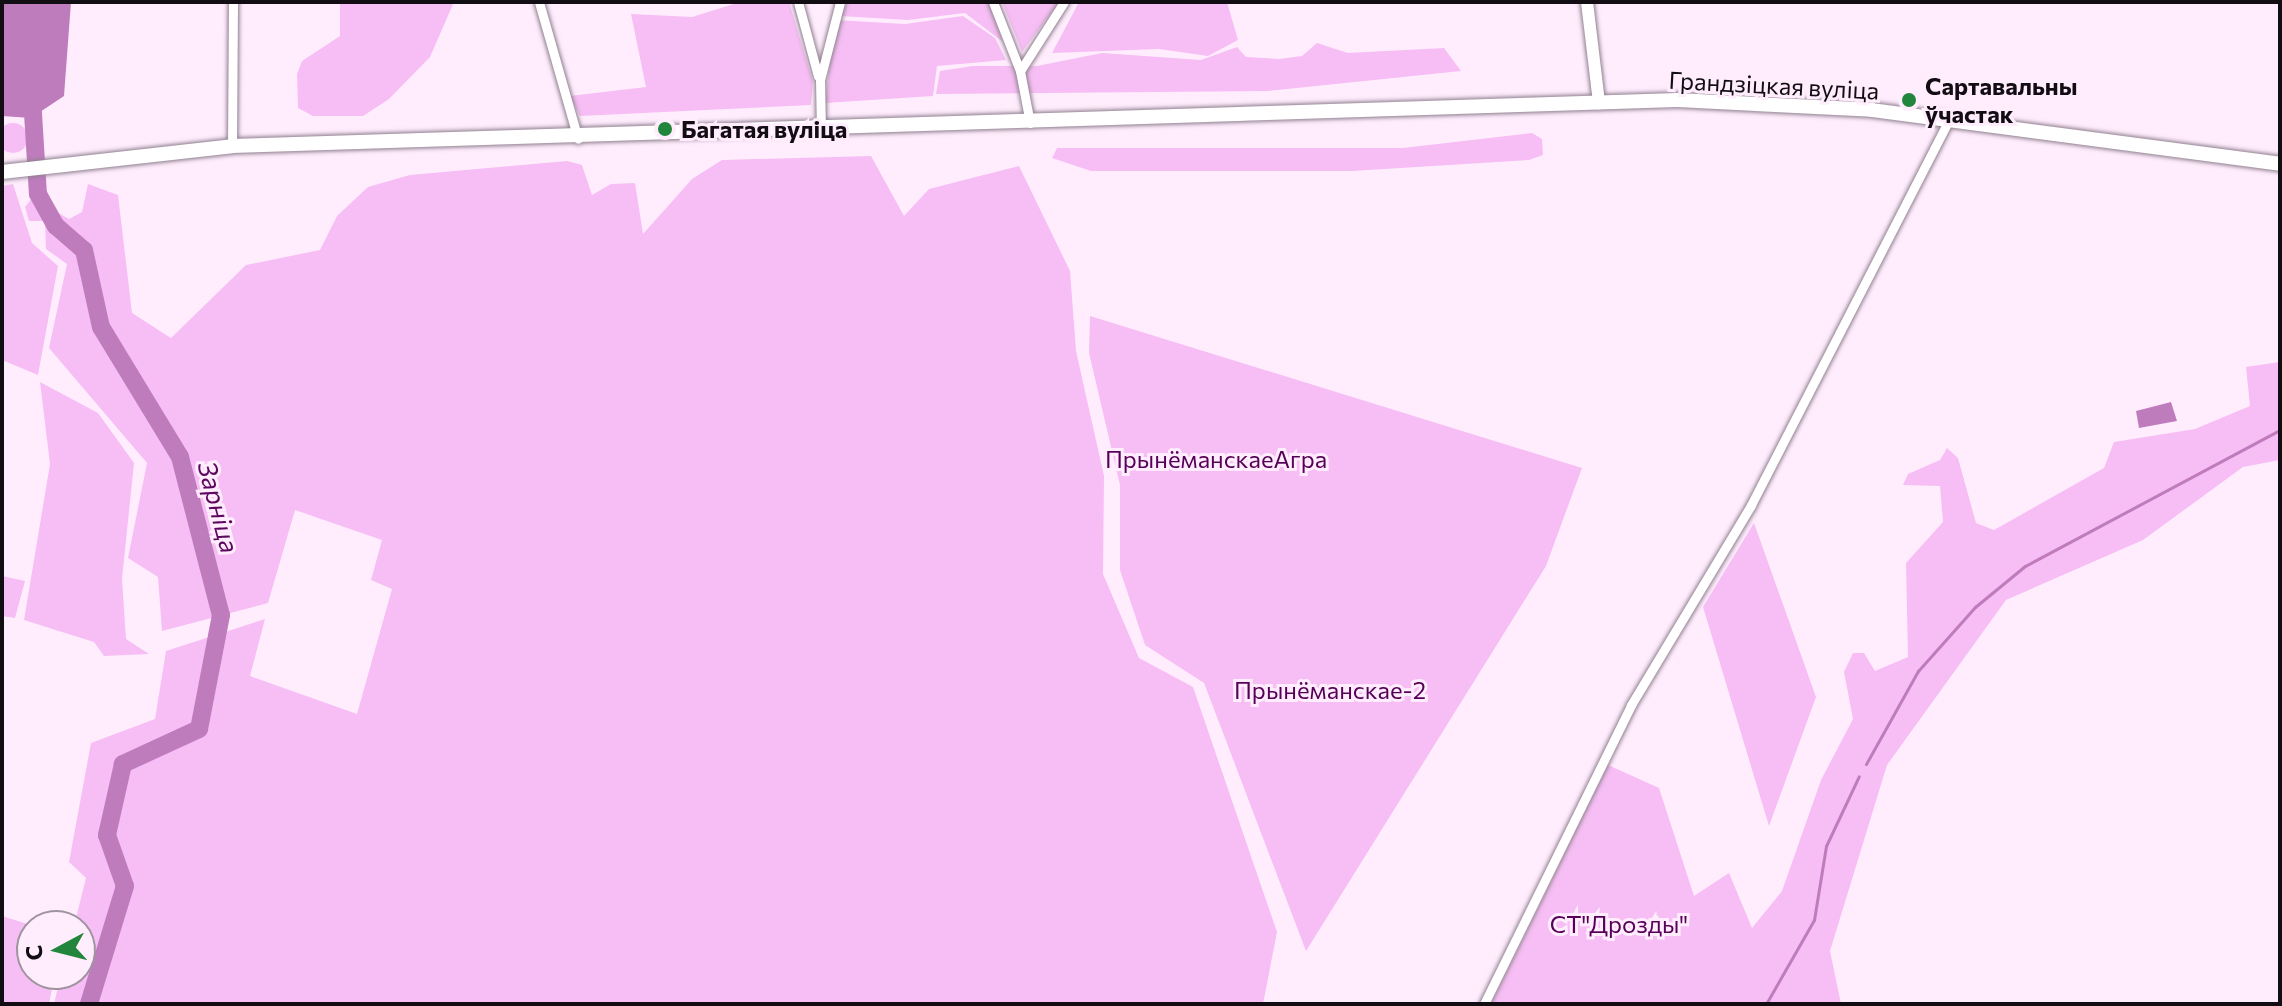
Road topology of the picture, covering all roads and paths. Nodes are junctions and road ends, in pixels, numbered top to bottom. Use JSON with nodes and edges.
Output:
{"nodes":[{"id":1,"x":233,"y":2,"type":"edge"},
{"id":2,"x":539,"y":2,"type":"edge"},
{"id":3,"x":798,"y":2,"type":"edge"},
{"id":4,"x":840,"y":2,"type":"edge"},
{"id":5,"x":993,"y":2,"type":"edge"},
{"id":6,"x":1064,"y":2,"type":"edge"},
{"id":7,"x":1587,"y":2,"type":"edge"},
{"id":8,"x":1020,"y":71,"type":"junction"},
{"id":9,"x":820,"y":80,"type":"junction"},
{"id":10,"x":1599,"y":103,"type":"junction"},
{"id":11,"x":1948,"y":121,"type":"junction"},
{"id":12,"x":1030,"y":123,"type":"junction"},
{"id":13,"x":821,"y":131,"type":"junction"},
{"id":14,"x":578,"y":139,"type":"junction"},
{"id":15,"x":232,"y":140,"type":"junction"},
{"id":16,"x":2280,"y":164,"type":"edge"},
{"id":17,"x":2,"y":172,"type":"edge"},
{"id":18,"x":1484,"y":1004,"type":"edge"}],
"edges":[{"from":1,"to":15,"type":"street"},
{"from":2,"to":14,"type":"street"},
{"from":3,"to":9,"type":"street"},
{"from":4,"to":9,"type":"street"},
{"from":5,"to":8,"type":"street"},
{"from":6,"to":8,"type":"street"},
{"from":7,"to":10,"type":"street"},
{"from":8,"to":12,"type":"street"},
{"from":9,"to":13,"type":"street"},
{"from":10,"to":11,"type":"main road","name":"Грандзіцкая вуліца"},
{"from":10,"to":12,"type":"main road","name":"Грандзіцкая вуліца"},
{"from":11,"to":16,"type":"main road","name":"Грандзіцкая вуліца"},
{"from":11,"to":18,"type":"street"},
{"from":12,"to":13,"type":"main road","name":"Грандзіцкая вуліца"},
{"from":13,"to":14,"type":"main road","name":"Грандзіцкая вуліца"},
{"from":14,"to":15,"type":"main road","name":"Грандзіцкая вуліца"},
{"from":15,"to":17,"type":"main road","name":"Грандзіцкая вуліца"}]}
